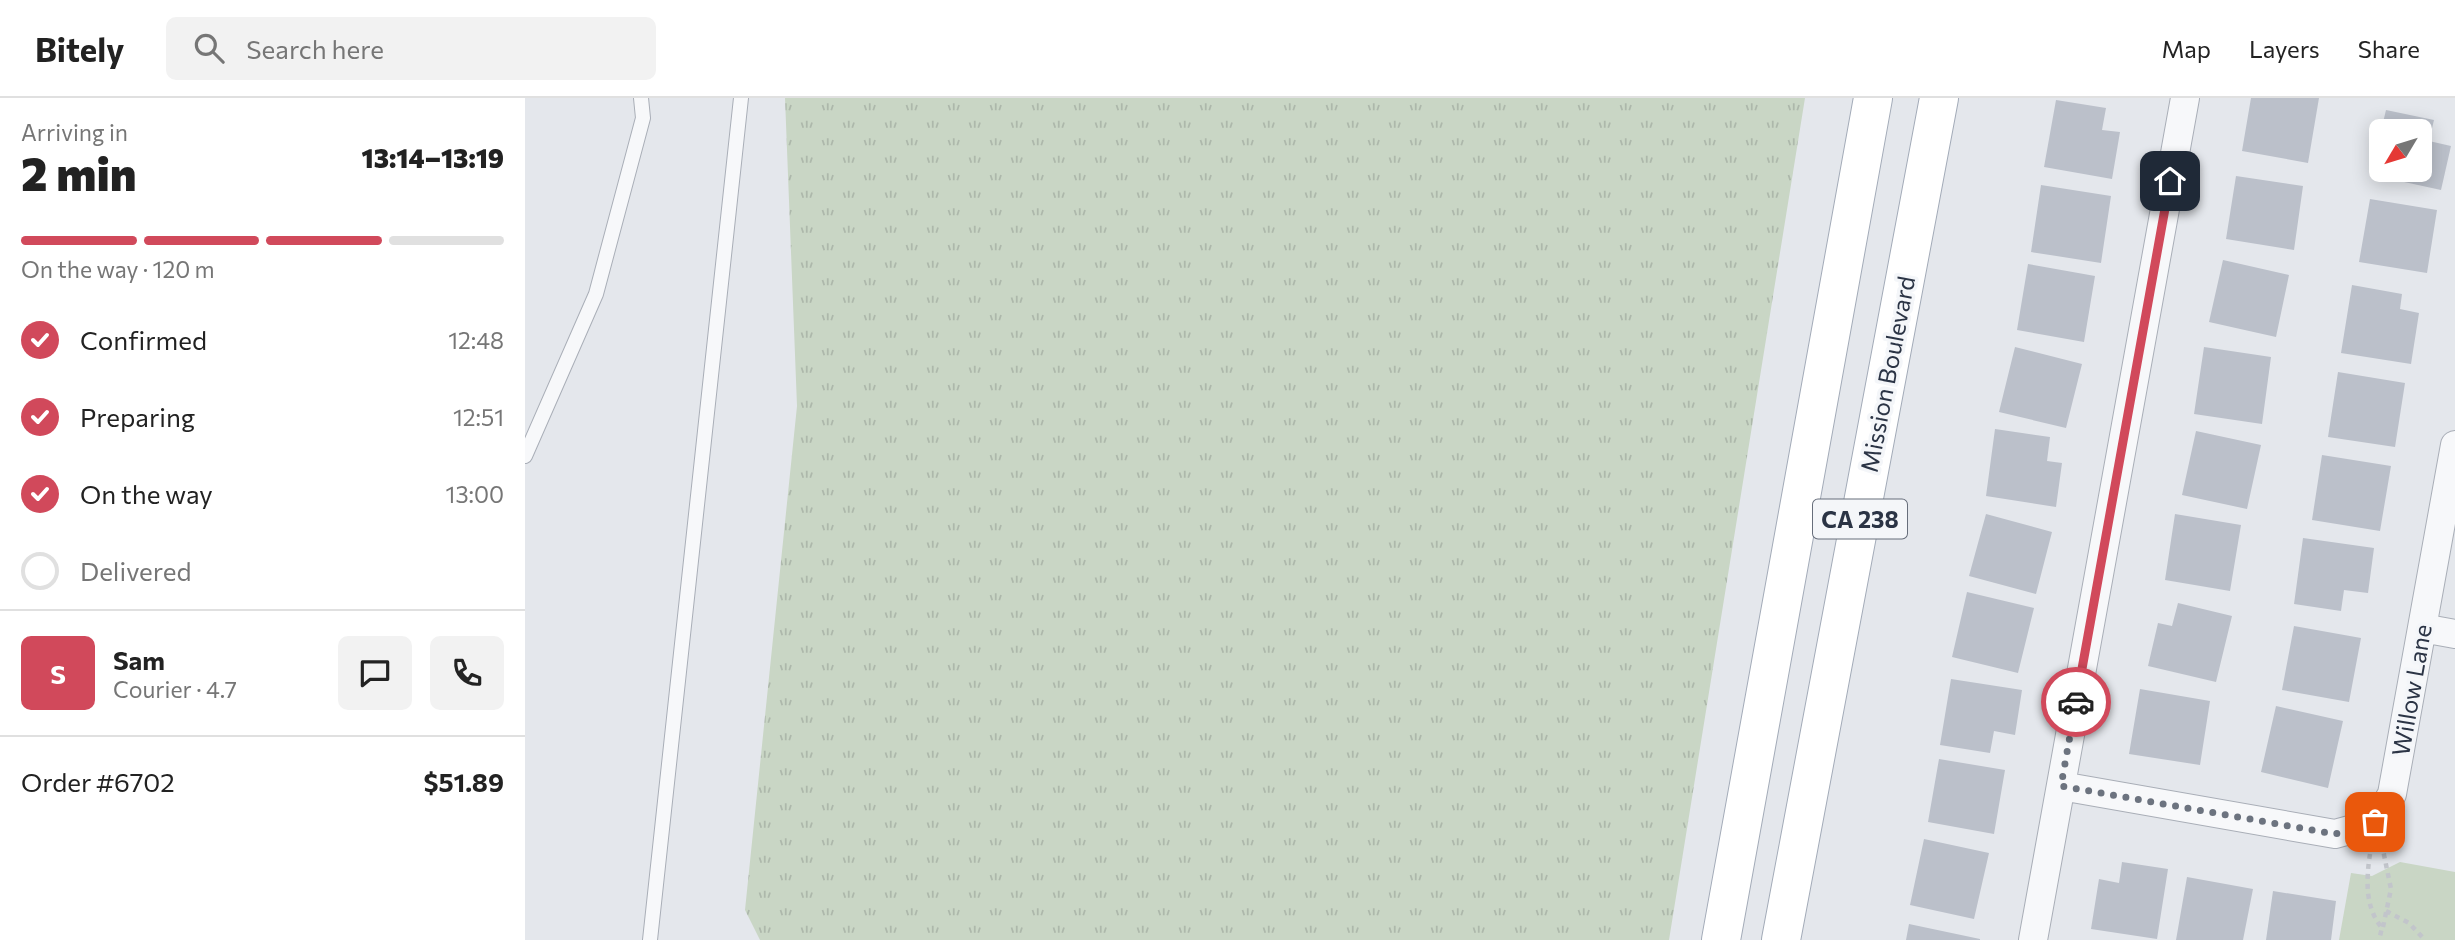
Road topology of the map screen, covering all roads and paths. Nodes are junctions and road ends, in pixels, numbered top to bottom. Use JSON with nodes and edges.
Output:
{"nodes":[{"id":1,"x":642,"y":98,"type":"edge"},
{"id":2,"x":741,"y":98,"type":"edge"},
{"id":3,"x":1873,"y":98,"type":"edge"},
{"id":4,"x":1939,"y":98,"type":"edge"},
{"id":5,"x":2185,"y":98,"type":"edge"},
{"id":6,"x":2455,"y":445,"type":"edge"},
{"id":7,"x":525,"y":456,"type":"edge"},
{"id":8,"x":2422,"y":628,"type":"junction"},
{"id":9,"x":2455,"y":634,"type":"edge"},
{"id":10,"x":2061,"y":786,"type":"junction"},
{"id":11,"x":2375,"y":822,"type":"junction"},
{"id":12,"x":2386,"y":911,"type":"junction"},
{"id":13,"x":2382,"y":928,"type":"junction"},
{"id":14,"x":650,"y":940,"type":"edge"},
{"id":15,"x":1721,"y":940,"type":"edge"},
{"id":16,"x":1781,"y":940,"type":"edge"},
{"id":17,"x":2033,"y":940,"type":"edge"},
{"id":18,"x":2379,"y":940,"type":"edge"},
{"id":19,"x":2425,"y":940,"type":"edge"}],
"edges":[{"from":1,"to":7,"type":"lane"},
{"from":2,"to":14,"type":"lane"},
{"from":3,"to":15,"type":"main road","number":"CA 238"},
{"from":4,"to":16,"type":"main road","name":"Mission Boulevard","number":"CA 238"},
{"from":5,"to":10,"type":"street"},
{"from":6,"to":8,"type":"street","name":"Willow Lane"},
{"from":8,"to":9,"type":"street"},
{"from":8,"to":11,"type":"street","name":"Willow Lane"},
{"from":10,"to":11,"type":"street"},
{"from":10,"to":17,"type":"street"},
{"from":11,"to":12,"type":"path"},
{"from":11,"to":13,"type":"path"},
{"from":12,"to":13,"type":"path"},
{"from":12,"to":19,"type":"path"},
{"from":13,"to":18,"type":"path"}]}
